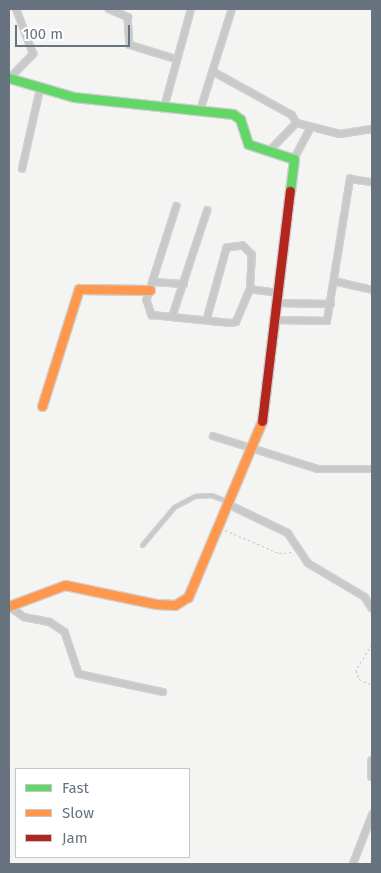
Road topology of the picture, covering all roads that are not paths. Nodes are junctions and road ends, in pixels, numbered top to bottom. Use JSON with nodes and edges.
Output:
{"nodes":[{"id":1,"x":16,"y":9,"type":"edge"},
{"id":2,"x":109,"y":9,"type":"edge"},
{"id":3,"x":191,"y":9,"type":"edge"},
{"id":4,"x":232,"y":9,"type":"edge"},
{"id":5,"x":176,"y":59,"type":"junction"},
{"id":6,"x":214,"y":72,"type":"junction"},
{"id":7,"x":9,"y":78,"type":"edge"},
{"id":8,"x":40,"y":89,"type":"junction"},
{"id":9,"x":164,"y":108,"type":"junction"},
{"id":10,"x":200,"y":111,"type":"junction"},
{"id":11,"x":297,"y":123,"type":"junction"},
{"id":12,"x":310,"y":129,"type":"junction"},
{"id":13,"x":372,"y":130,"type":"edge"},
{"id":14,"x":270,"y":150,"type":"junction"},
{"id":15,"x":294,"y":159,"type":"junction"},
{"id":16,"x":22,"y":169,"type":"dead end"},
{"id":17,"x":372,"y":182,"type":"edge"},
{"id":18,"x":177,"y":206,"type":"dead end"},
{"id":19,"x":208,"y":211,"type":"dead end"},
{"id":20,"x":334,"y":281,"type":"junction"},
{"id":21,"x":184,"y":284,"type":"junction"},
{"id":22,"x":152,"y":286,"type":"junction"},
{"id":23,"x":250,"y":289,"type":"junction"},
{"id":24,"x":372,"y":289,"type":"edge"},
{"id":25,"x":279,"y":293,"type":"junction"},
{"id":26,"x":278,"y":303,"type":"junction"},
{"id":27,"x":331,"y":304,"type":"junction"},
{"id":28,"x":172,"y":317,"type":"junction"},
{"id":29,"x":207,"y":320,"type":"junction"},
{"id":30,"x":276,"y":320,"type":"junction"},
{"id":31,"x":42,"y":406,"type":"dead end"},
{"id":32,"x":213,"y":436,"type":"dead end"},
{"id":33,"x":255,"y":447,"type":"junction"},
{"id":34,"x":372,"y":468,"type":"edge"},
{"id":35,"x":231,"y":504,"type":"junction"},
{"id":36,"x":142,"y":545,"type":"dead end"},
{"id":37,"x":9,"y":606,"type":"edge"},
{"id":38,"x":372,"y":608,"type":"edge"},
{"id":39,"x":163,"y":692,"type":"dead end"},
{"id":40,"x":372,"y":760,"type":"edge"},
{"id":41,"x":372,"y":777,"type":"edge"},
{"id":42,"x":372,"y":815,"type":"edge"},
{"id":43,"x":353,"y":864,"type":"edge"}],
"edges":[{"from":1,"to":7,"type":"street"},
{"from":2,"to":5,"type":"street"},
{"from":3,"to":5,"type":"street"},
{"from":4,"to":6,"type":"street"},
{"from":5,"to":9,"type":"street"},
{"from":6,"to":10,"type":"street"},
{"from":6,"to":11,"type":"street"},
{"from":7,"to":8,"type":"street"},
{"from":8,"to":9,"type":"street"},
{"from":8,"to":16,"type":"street"},
{"from":9,"to":10,"type":"street"},
{"from":10,"to":14,"type":"street"},
{"from":11,"to":12,"type":"street"},
{"from":11,"to":14,"type":"street"},
{"from":12,"to":13,"type":"street"},
{"from":12,"to":15,"type":"street"},
{"from":14,"to":15,"type":"street"},
{"from":15,"to":25,"type":"street"},
{"from":17,"to":20,"type":"street"},
{"from":18,"to":22,"type":"street"},
{"from":19,"to":21,"type":"street"},
{"from":20,"to":24,"type":"street"},
{"from":20,"to":27,"type":"street"},
{"from":21,"to":22,"type":"street"},
{"from":21,"to":28,"type":"street"},
{"from":22,"to":28,"type":"street"},
{"from":22,"to":31,"type":"street"},
{"from":23,"to":25,"type":"street"},
{"from":23,"to":29,"type":"street"},
{"from":23,"to":29,"type":"street"},
{"from":25,"to":26,"type":"street"},
{"from":26,"to":27,"type":"street"},
{"from":26,"to":30,"type":"street"},
{"from":27,"to":30,"type":"street"},
{"from":28,"to":29,"type":"street"},
{"from":30,"to":33,"type":"street"},
{"from":32,"to":33,"type":"street"},
{"from":33,"to":34,"type":"street"},
{"from":33,"to":35,"type":"street"},
{"from":35,"to":36,"type":"lane"},
{"from":35,"to":37,"type":"street"},
{"from":35,"to":38,"type":"street"},
{"from":37,"to":39,"type":"street"},
{"from":40,"to":41,"type":"street"},
{"from":42,"to":43,"type":"street"}]}
